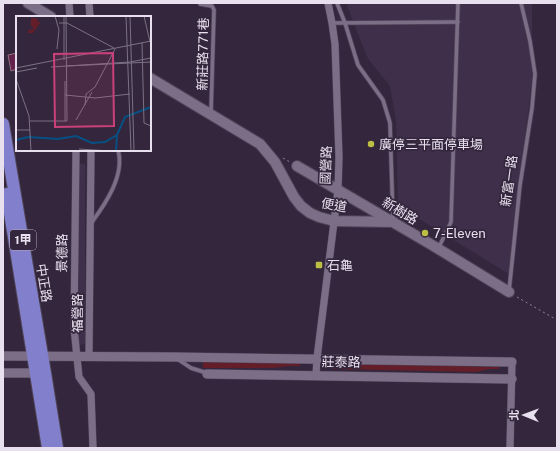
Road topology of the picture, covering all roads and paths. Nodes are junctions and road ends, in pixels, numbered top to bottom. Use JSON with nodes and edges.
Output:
{"nodes":[{"id":1,"x":28,"y":3,"type":"edge"},
{"id":2,"x":69,"y":3,"type":"edge"},
{"id":3,"x":89,"y":3,"type":"edge"},
{"id":4,"x":200,"y":3,"type":"edge"},
{"id":5,"x":328,"y":3,"type":"edge"},
{"id":6,"x":337,"y":3,"type":"edge"},
{"id":7,"x":458,"y":3,"type":"edge"},
{"id":8,"x":521,"y":3,"type":"edge"},
{"id":9,"x":49,"y":16,"type":"edge"},
{"id":10,"x":70,"y":16,"type":"edge"},
{"id":11,"x":90,"y":16,"type":"edge"},
{"id":12,"x":458,"y":22,"type":"junction"},
{"id":13,"x":332,"y":23,"type":"junction"},
{"id":14,"x":345,"y":23,"type":"junction"},
{"id":15,"x":151,"y":79,"type":"edge"},
{"id":16,"x":211,"y":116,"type":"junction"},
{"id":17,"x":3,"y":124,"type":"edge"},
{"id":18,"x":76,"y":151,"type":"edge"},
{"id":19,"x":91,"y":151,"type":"edge"},
{"id":20,"x":118,"y":151,"type":"edge"},
{"id":21,"x":297,"y":166,"type":"dead end"},
{"id":22,"x":3,"y":169,"type":"edge"},
{"id":23,"x":338,"y":190,"type":"junction"},
{"id":24,"x":371,"y":209,"type":"junction"},
{"id":25,"x":334,"y":221,"type":"junction"},
{"id":26,"x":366,"y":221,"type":"junction"},
{"id":27,"x":393,"y":222,"type":"junction"},
{"id":28,"x":90,"y":225,"type":"junction"},
{"id":29,"x":438,"y":248,"type":"junction"},
{"id":30,"x":511,"y":293,"type":"junction"},
{"id":31,"x":557,"y":320,"type":"edge"},
{"id":32,"x":3,"y":356,"type":"edge"},
{"id":33,"x":37,"y":356,"type":"junction"},
{"id":34,"x":77,"y":356,"type":"junction"},
{"id":35,"x":89,"y":356,"type":"junction"},
{"id":36,"x":174,"y":356,"type":"junction"},
{"id":37,"x":317,"y":358,"type":"junction"},
{"id":38,"x":512,"y":362,"type":"joint"},
{"id":39,"x":3,"y":373,"type":"edge"},
{"id":40,"x":40,"y":373,"type":"junction"},
{"id":41,"x":207,"y":374,"type":"joint"},
{"id":42,"x":316,"y":375,"type":"junction"},
{"id":43,"x":512,"y":379,"type":"junction"},
{"id":44,"x":48,"y":448,"type":"edge"},
{"id":45,"x":57,"y":448,"type":"edge"},
{"id":46,"x":93,"y":448,"type":"edge"},
{"id":47,"x":510,"y":448,"type":"edge"}],
"edges":[{"from":1,"to":9,"type":"main road"},
{"from":2,"to":10,"type":"street"},
{"from":3,"to":11,"type":"street"},
{"from":4,"to":16,"type":"lane","name":"新莊路771巷"},
{"from":5,"to":13,"type":"street","name":"國營路"},
{"from":6,"to":14,"type":"lane"},
{"from":7,"to":12,"type":"lane"},
{"from":8,"to":30,"type":"lane","name":"新富一路"},
{"from":12,"to":14,"type":"lane"},
{"from":12,"to":29,"type":"lane"},
{"from":13,"to":14,"type":"lane"},
{"from":13,"to":23,"type":"street","name":"國營路"},
{"from":14,"to":27,"type":"lane"},
{"from":15,"to":16,"type":"main road"},
{"from":16,"to":25,"type":"main road","name":"便道"},
{"from":17,"to":33,"type":"main road","name":"中正路","number":"1甲"},
{"from":18,"to":34,"type":"street","name":"景德路"},
{"from":19,"to":28,"type":"street","name":"福營路"},
{"from":20,"to":28,"type":"lane"},
{"from":21,"to":23,"type":"main road","name":"新樹路"},
{"from":22,"to":33,"type":"main road","name":"中正路","number":"1甲"},
{"from":23,"to":24,"type":"main road","name":"新樹路"},
{"from":23,"to":25,"type":"street","name":"國營路"},
{"from":24,"to":26,"type":"lane"},
{"from":24,"to":27,"type":"main road","name":"新樹路"},
{"from":25,"to":26,"type":"main road","name":"便道"},
{"from":25,"to":37,"type":"street","name":"國營路"},
{"from":26,"to":27,"type":"main road","name":"便道"},
{"from":27,"to":29,"type":"main road","name":"新樹路"},
{"from":28,"to":35,"type":"street","name":"福營路"},
{"from":29,"to":30,"type":"main road","name":"新樹路"},
{"from":30,"to":31,"type":"path"},
{"from":32,"to":33,"type":"street","name":"莊泰路"},
{"from":33,"to":34,"type":"street","name":"莊泰路"},
{"from":33,"to":40,"type":"main road","name":"中正路","number":"1甲"},
{"from":34,"to":35,"type":"street","name":"莊泰路"},
{"from":34,"to":46,"type":"street"},
{"from":35,"to":36,"type":"street","name":"莊泰路"},
{"from":36,"to":37,"type":"street","name":"莊泰路"},
{"from":36,"to":41,"type":"lane","name":"莊泰路"},
{"from":37,"to":38,"type":"street","name":"莊泰路"},
{"from":37,"to":42,"type":"street","name":"國營路"},
{"from":38,"to":43,"type":"street"},
{"from":39,"to":40,"type":"street"},
{"from":40,"to":44,"type":"main road","name":"中正路","number":"1甲"},
{"from":40,"to":45,"type":"main road","name":"中正路","number":"1甲"},
{"from":41,"to":42,"type":"street","name":"莊泰路"},
{"from":42,"to":43,"type":"street","name":"莊泰路"},
{"from":43,"to":47,"type":"street"}]}
